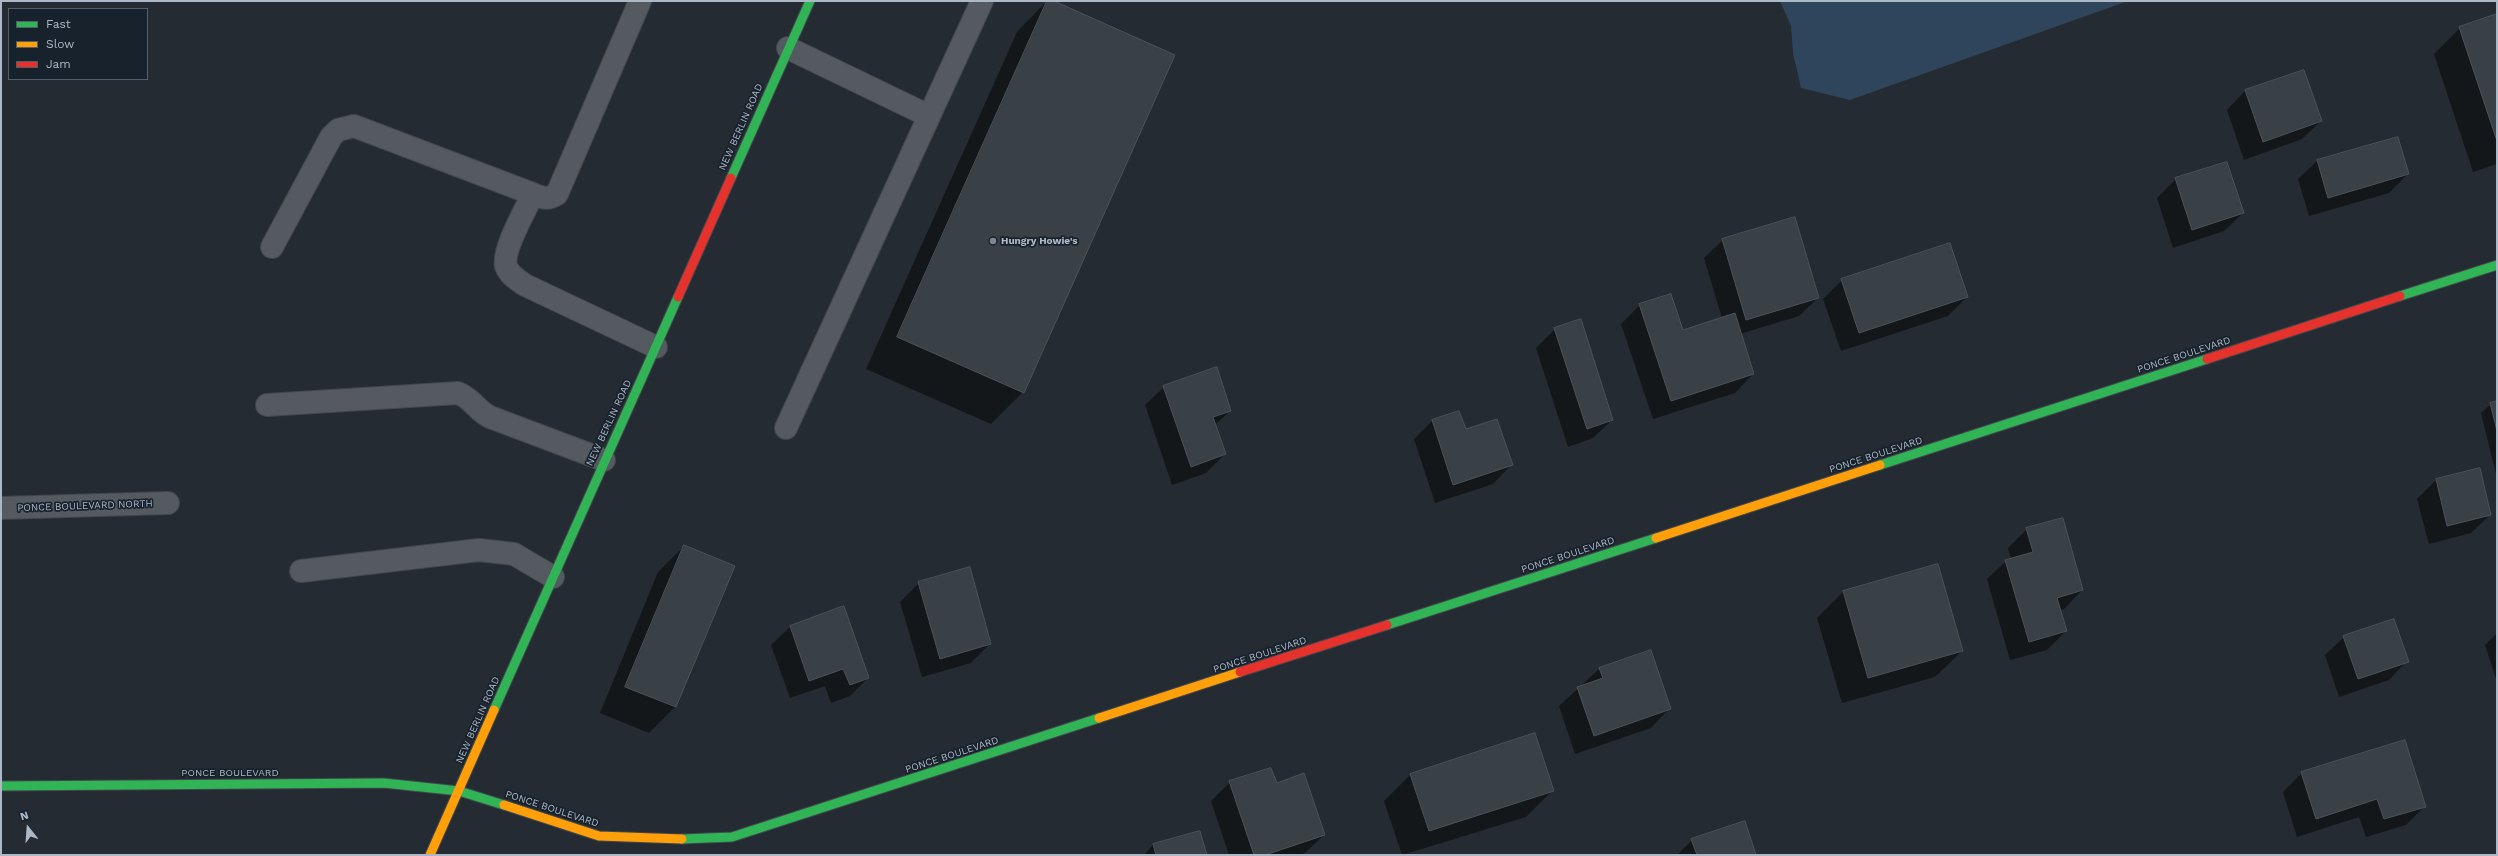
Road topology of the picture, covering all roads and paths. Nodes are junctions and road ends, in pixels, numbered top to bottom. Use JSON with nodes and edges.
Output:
{"nodes":[{"id":1,"x":640,"y":1,"type":"edge"},
{"id":2,"x":810,"y":1,"type":"edge"},
{"id":3,"x":982,"y":1,"type":"edge"},
{"id":4,"x":788,"y":48,"type":"junction"},
{"id":5,"x":930,"y":116,"type":"junction"},
{"id":6,"x":533,"y":194,"type":"junction"},
{"id":7,"x":272,"y":247,"type":"dead end"},
{"id":8,"x":2497,"y":265,"type":"edge"},
{"id":9,"x":656,"y":347,"type":"junction"},
{"id":10,"x":266,"y":405,"type":"dead end"},
{"id":11,"x":786,"y":428,"type":"dead end"},
{"id":12,"x":604,"y":460,"type":"junction"},
{"id":13,"x":168,"y":503,"type":"dead end"},
{"id":14,"x":1,"y":508,"type":"edge"},
{"id":15,"x":301,"y":571,"type":"dead end"},
{"id":16,"x":553,"y":577,"type":"junction"},
{"id":17,"x":1,"y":786,"type":"edge"},
{"id":18,"x":459,"y":791,"type":"junction"},
{"id":19,"x":430,"y":855,"type":"edge"}],
"edges":[{"from":1,"to":6,"type":"street"},
{"from":2,"to":4,"type":"street","name":"NEW BERLIN ROAD"},
{"from":3,"to":5,"type":"street"},
{"from":4,"to":5,"type":"street"},
{"from":4,"to":9,"type":"street","name":"NEW BERLIN ROAD"},
{"from":5,"to":11,"type":"street"},
{"from":6,"to":7,"type":"street"},
{"from":6,"to":9,"type":"street"},
{"from":8,"to":18,"type":"street","name":"PONCE BOULEVARD"},
{"from":9,"to":12,"type":"street","name":"NEW BERLIN ROAD"},
{"from":10,"to":12,"type":"street"},
{"from":12,"to":16,"type":"street","name":"NEW BERLIN ROAD"},
{"from":13,"to":14,"type":"street","name":"PONCE BOULEVARD NORTH"},
{"from":15,"to":16,"type":"street"},
{"from":16,"to":18,"type":"street","name":"NEW BERLIN ROAD"},
{"from":17,"to":18,"type":"street","name":"PONCE BOULEVARD"},
{"from":18,"to":19,"type":"street","name":"NEW BERLIN ROAD"}]}
